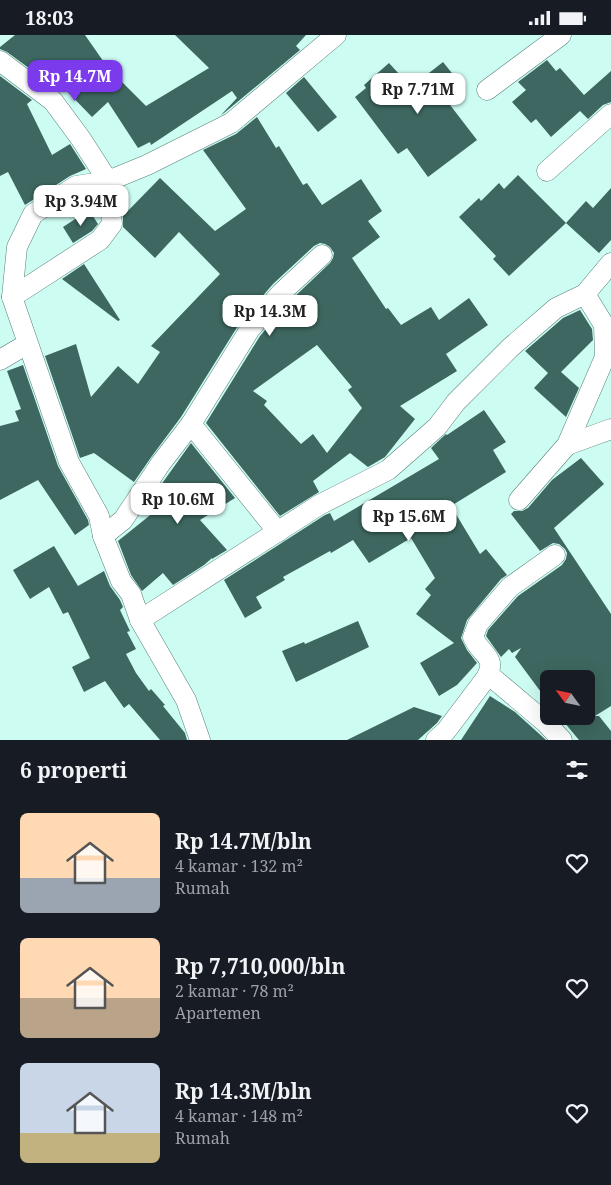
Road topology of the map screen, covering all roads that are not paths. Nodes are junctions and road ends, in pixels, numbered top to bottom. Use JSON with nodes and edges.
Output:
{"nodes":[{"id":1,"x":336,"y":35,"type":"edge"},
{"id":2,"x":561,"y":35,"type":"edge"},
{"id":3,"x":0,"y":61,"type":"edge"},
{"id":4,"x":487,"y":89,"type":"dead end"},
{"id":5,"x":611,"y":114,"type":"edge"},
{"id":6,"x":547,"y":171,"type":"dead end"},
{"id":7,"x":108,"y":181,"type":"junction"},
{"id":8,"x":322,"y":255,"type":"dead end"},
{"id":9,"x":611,"y":263,"type":"edge"},
{"id":10,"x":585,"y":294,"type":"junction"},
{"id":11,"x":12,"y":297,"type":"junction"},
{"id":12,"x":27,"y":344,"type":"junction"},
{"id":13,"x":0,"y":360,"type":"edge"},
{"id":14,"x":192,"y":424,"type":"junction"},
{"id":15,"x":611,"y":429,"type":"edge"},
{"id":16,"x":567,"y":445,"type":"junction"},
{"id":17,"x":519,"y":500,"type":"dead end"},
{"id":18,"x":278,"y":532,"type":"junction"},
{"id":19,"x":103,"y":536,"type":"junction"},
{"id":20,"x":555,"y":555,"type":"dead end"},
{"id":21,"x":140,"y":620,"type":"junction"},
{"id":22,"x":488,"y":674,"type":"junction"},
{"id":23,"x":445,"y":737,"type":"edge"},
{"id":24,"x":200,"y":740,"type":"edge"},
{"id":25,"x":562,"y":740,"type":"edge"}],
"edges":[{"from":1,"to":7,"type":"street"},
{"from":2,"to":4,"type":"street"},
{"from":3,"to":7,"type":"street"},
{"from":5,"to":6,"type":"street"},
{"from":7,"to":11,"type":"street"},
{"from":7,"to":11,"type":"street"},
{"from":8,"to":14,"type":"street"},
{"from":9,"to":10,"type":"street"},
{"from":10,"to":16,"type":"street"},
{"from":10,"to":18,"type":"street"},
{"from":11,"to":12,"type":"street"},
{"from":12,"to":13,"type":"street"},
{"from":12,"to":19,"type":"street"},
{"from":14,"to":18,"type":"street"},
{"from":14,"to":19,"type":"street"},
{"from":15,"to":16,"type":"street"},
{"from":16,"to":17,"type":"street"},
{"from":18,"to":21,"type":"street"},
{"from":19,"to":21,"type":"street"},
{"from":20,"to":22,"type":"street"},
{"from":21,"to":24,"type":"street"},
{"from":22,"to":23,"type":"street"},
{"from":22,"to":25,"type":"street"}]}
